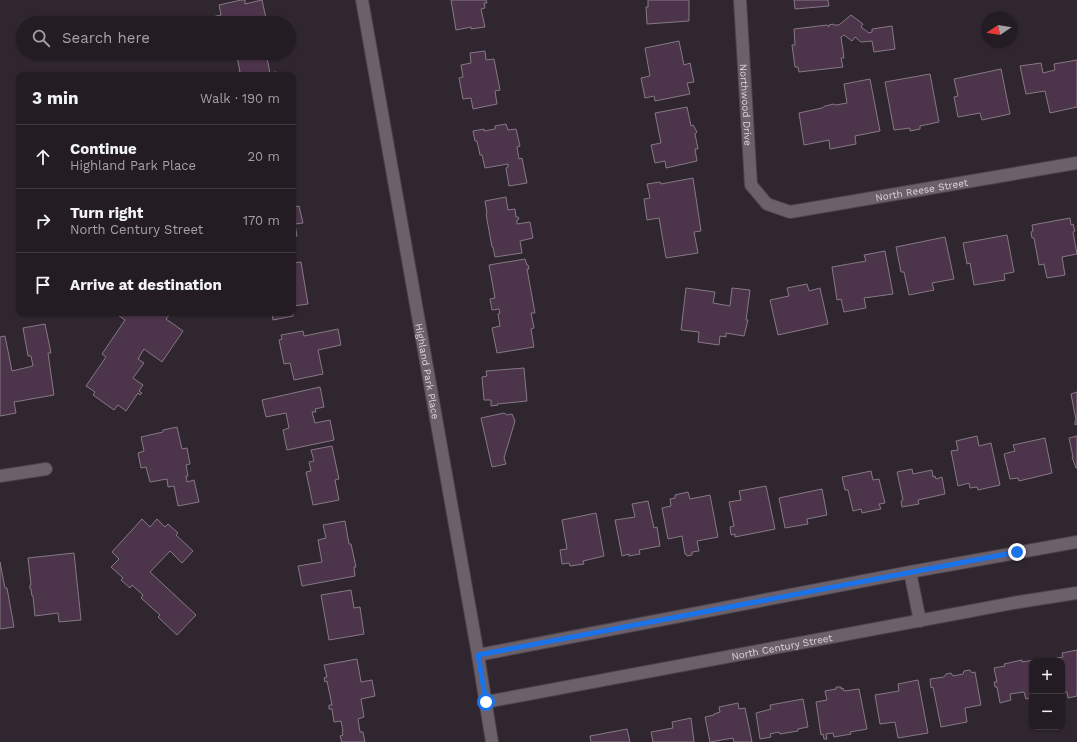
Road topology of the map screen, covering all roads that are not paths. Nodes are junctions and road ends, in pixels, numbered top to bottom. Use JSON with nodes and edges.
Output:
{"nodes":[{"id":1,"x":362,"y":0,"type":"edge"},
{"id":2,"x":740,"y":0,"type":"edge"},
{"id":3,"x":1077,"y":163,"type":"edge"},
{"id":4,"x":767,"y":204,"type":"joint"},
{"id":5,"x":46,"y":469,"type":"dead end"},
{"id":6,"x":0,"y":476,"type":"edge"},
{"id":7,"x":1077,"y":542,"type":"edge"},
{"id":8,"x":910,"y":572,"type":"junction"},
{"id":9,"x":1077,"y":593,"type":"edge"},
{"id":10,"x":920,"y":621,"type":"junction"},
{"id":11,"x":478,"y":655,"type":"junction"},
{"id":12,"x":486,"y":702,"type":"junction"},
{"id":13,"x":492,"y":742,"type":"edge"}],
"edges":[{"from":1,"to":11,"type":"street","name":"Highland Park Place"},
{"from":2,"to":4,"type":"street","name":"Northwood Drive"},
{"from":3,"to":4,"type":"street","name":"North Reese Street"},
{"from":5,"to":6,"type":"street"},
{"from":7,"to":8,"type":"street"},
{"from":8,"to":10,"type":"street"},
{"from":8,"to":11,"type":"street"},
{"from":9,"to":10,"type":"street","name":"North Century Street"},
{"from":10,"to":12,"type":"street","name":"North Century Street"},
{"from":11,"to":12,"type":"street","name":"Highland Park Place"},
{"from":12,"to":13,"type":"street","name":"Highland Park Place"}]}
